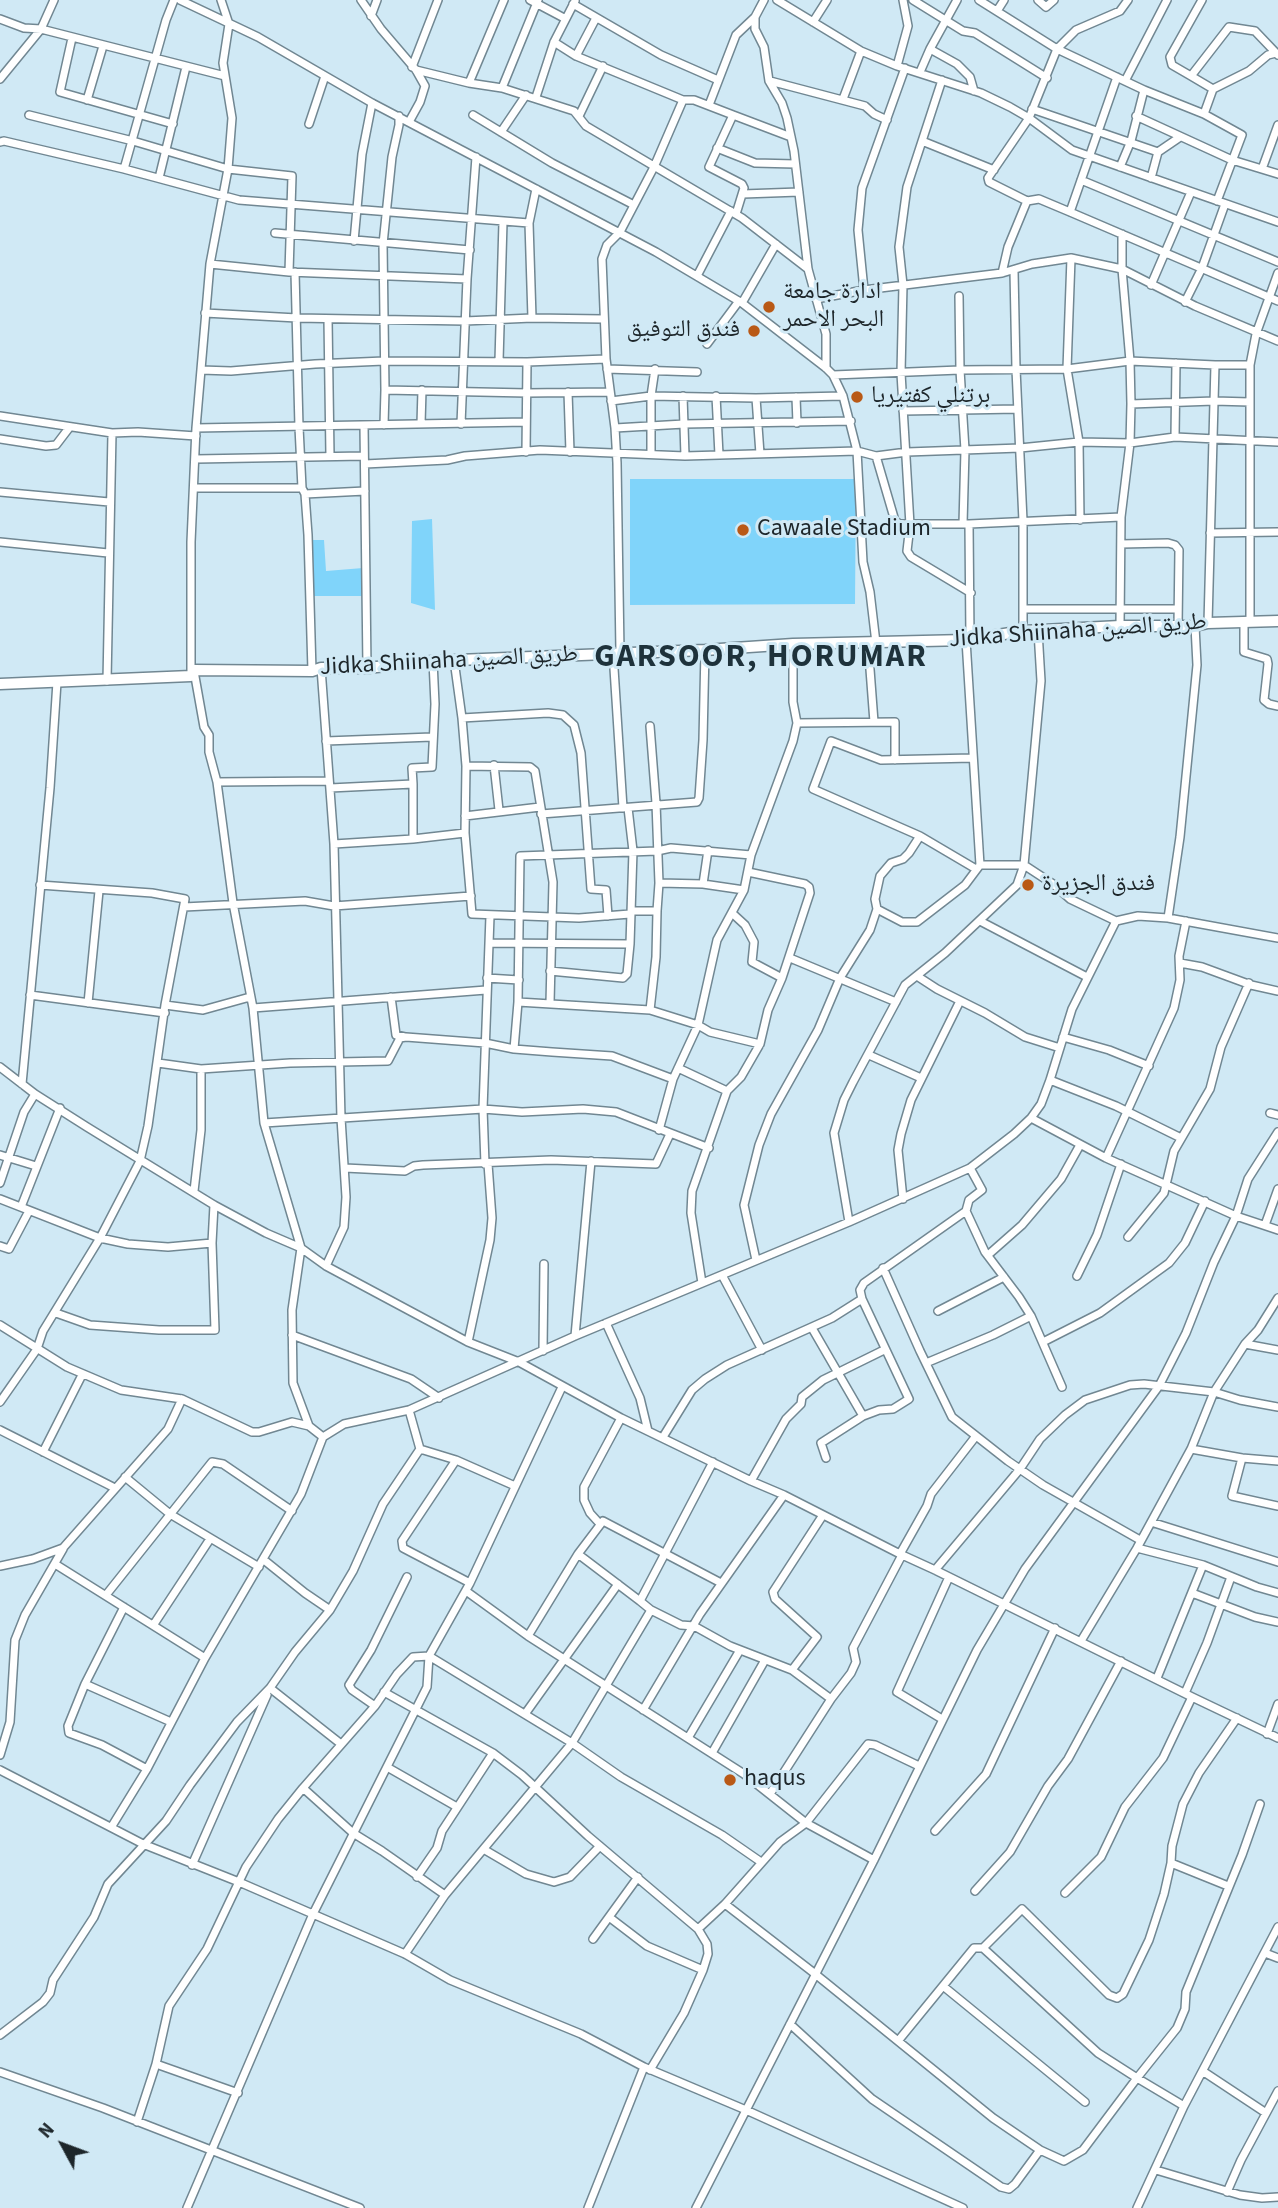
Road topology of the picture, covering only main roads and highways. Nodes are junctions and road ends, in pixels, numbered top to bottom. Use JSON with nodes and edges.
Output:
{"nodes":[{"id":1,"x":1278,"y":621,"type":"edge"},
{"id":2,"x":0,"y":684,"type":"edge"}],
"edges":[{"from":1,"to":2,"type":"main road","name":"Jidka Shiinaha طريق الصين"}]}
